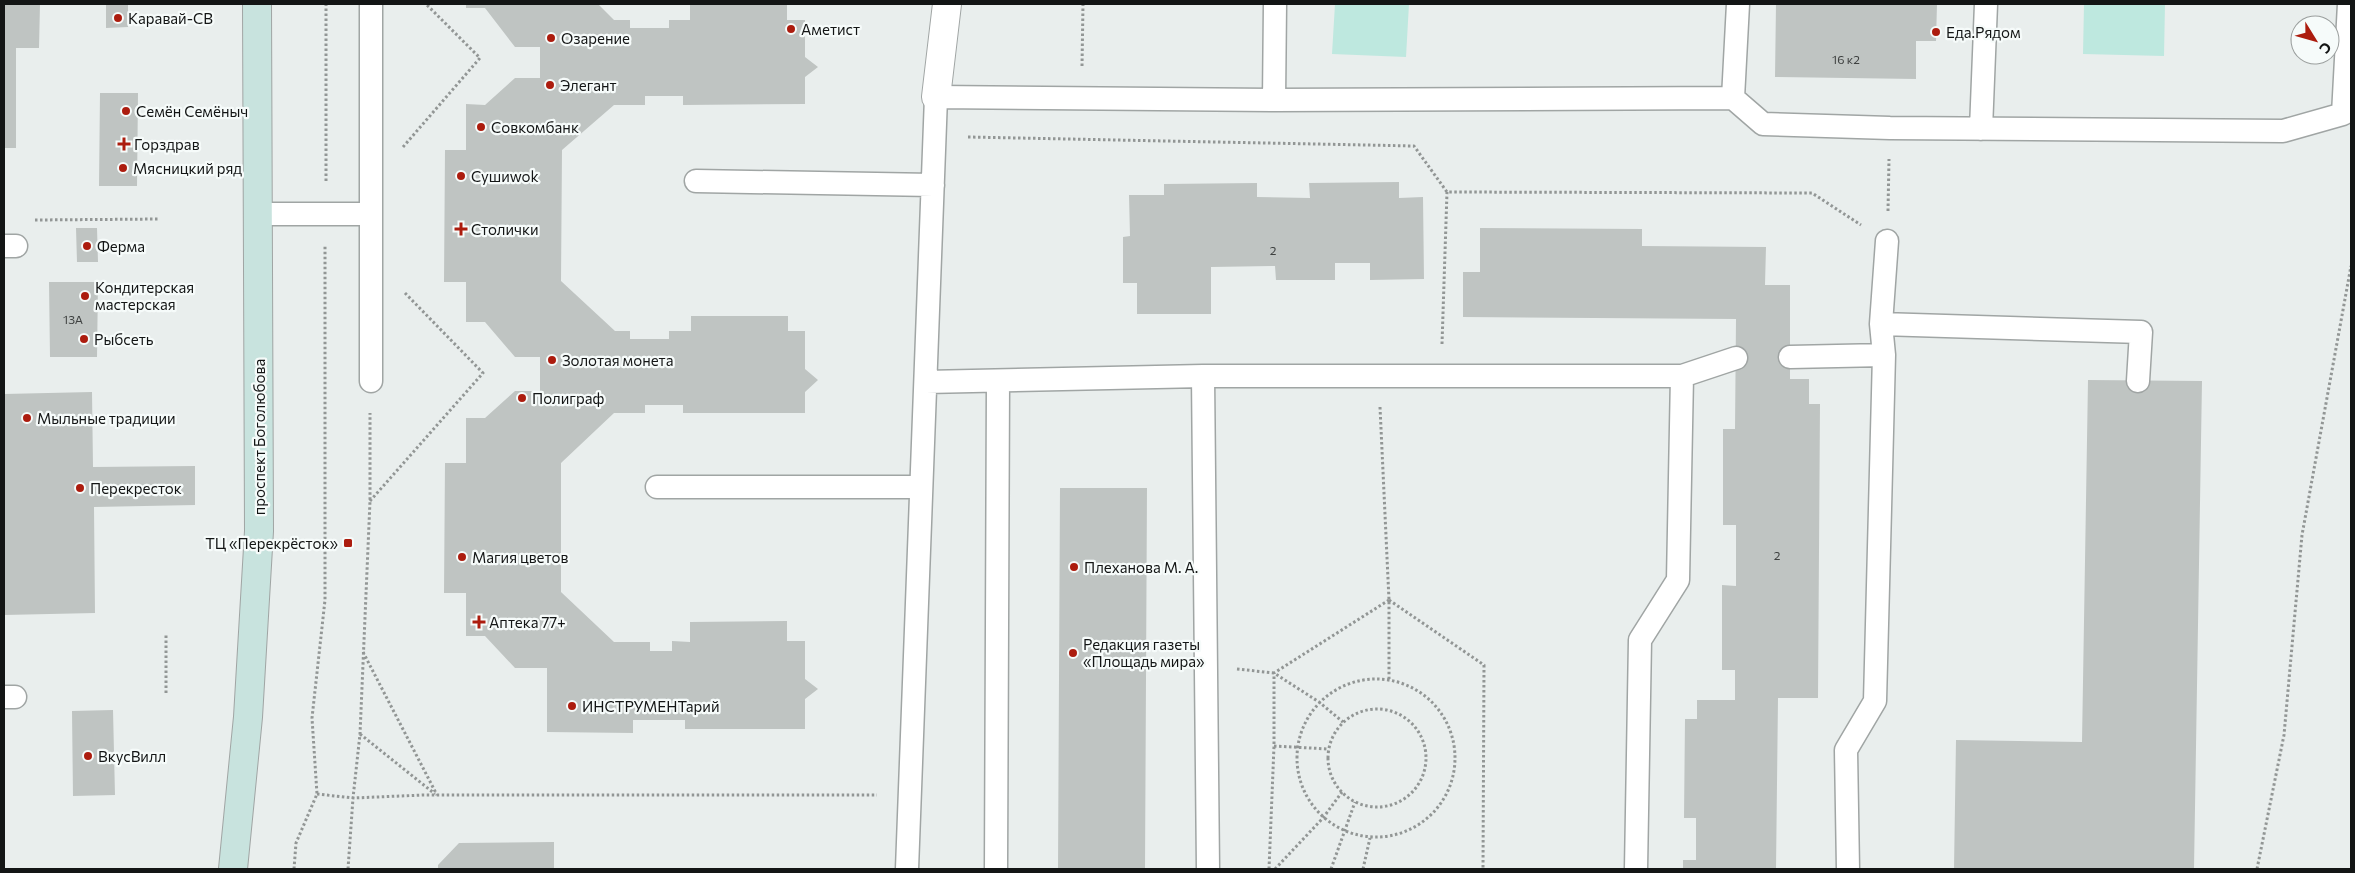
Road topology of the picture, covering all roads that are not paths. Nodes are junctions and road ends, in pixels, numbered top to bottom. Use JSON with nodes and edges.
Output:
{"nodes":[{"id":1,"x":256,"y":4,"type":"edge"},
{"id":2,"x":371,"y":4,"type":"edge"},
{"id":3,"x":947,"y":4,"type":"edge"},
{"id":4,"x":1275,"y":4,"type":"edge"},
{"id":5,"x":1738,"y":4,"type":"edge"},
{"id":6,"x":1986,"y":4,"type":"edge"},
{"id":7,"x":2349,"y":4,"type":"edge"},
{"id":8,"x":936,"y":97,"type":"junction"},
{"id":9,"x":1733,"y":98,"type":"junction"},
{"id":10,"x":1274,"y":100,"type":"junction"},
{"id":11,"x":1981,"y":129,"type":"junction"},
{"id":12,"x":696,"y":181,"type":"dead end"},
{"id":13,"x":933,"y":185,"type":"junction"},
{"id":14,"x":258,"y":214,"type":"junction"},
{"id":15,"x":371,"y":214,"type":"junction"},
{"id":16,"x":1886,"y":241,"type":"road end"},
{"id":17,"x":1881,"y":324,"type":"junction"},
{"id":18,"x":1884,"y":355,"type":"junction"},
{"id":19,"x":1790,"y":357,"type":"dead end"},
{"id":20,"x":1736,"y":358,"type":"dead end"},
{"id":21,"x":1203,"y":376,"type":"junction"},
{"id":22,"x":1682,"y":376,"type":"junction"},
{"id":23,"x":371,"y":380,"type":"road end"},
{"id":24,"x":998,"y":381,"type":"junction"},
{"id":25,"x":2138,"y":381,"type":"dead end"},
{"id":26,"x":926,"y":382,"type":"junction"},
{"id":27,"x":657,"y":487,"type":"dead end"},
{"id":28,"x":921,"y":487,"type":"junction"},
{"id":29,"x":233,"y":869,"type":"edge"},
{"id":30,"x":907,"y":869,"type":"edge"},
{"id":31,"x":996,"y":869,"type":"edge"},
{"id":32,"x":1208,"y":869,"type":"edge"},
{"id":33,"x":1636,"y":869,"type":"edge"},
{"id":34,"x":1848,"y":869,"type":"edge"}],
"edges":[{"from":1,"to":14,"type":"main road","name":"проспект Боголюбова"},
{"from":2,"to":15,"type":"lane"},
{"from":3,"to":8,"type":"street"},
{"from":4,"to":10,"type":"lane"},
{"from":5,"to":9,"type":"lane"},
{"from":6,"to":11,"type":"lane"},
{"from":7,"to":11,"type":"lane"},
{"from":8,"to":10,"type":"lane"},
{"from":8,"to":13,"type":"lane"},
{"from":9,"to":10,"type":"lane"},
{"from":9,"to":11,"type":"lane"},
{"from":12,"to":13,"type":"lane"},
{"from":13,"to":26,"type":"lane"},
{"from":14,"to":15,"type":"lane"},
{"from":14,"to":29,"type":"main road","name":"проспект Боголюбова"},
{"from":15,"to":23,"type":"lane"},
{"from":16,"to":17,"type":"lane"},
{"from":17,"to":18,"type":"lane"},
{"from":17,"to":25,"type":"lane"},
{"from":18,"to":19,"type":"lane"},
{"from":18,"to":34,"type":"lane"},
{"from":20,"to":22,"type":"lane"},
{"from":21,"to":22,"type":"lane"},
{"from":21,"to":24,"type":"lane"},
{"from":21,"to":32,"type":"lane"},
{"from":22,"to":33,"type":"lane"},
{"from":24,"to":26,"type":"lane"},
{"from":24,"to":31,"type":"lane"},
{"from":26,"to":28,"type":"lane"},
{"from":27,"to":28,"type":"lane"},
{"from":28,"to":30,"type":"lane"}]}
